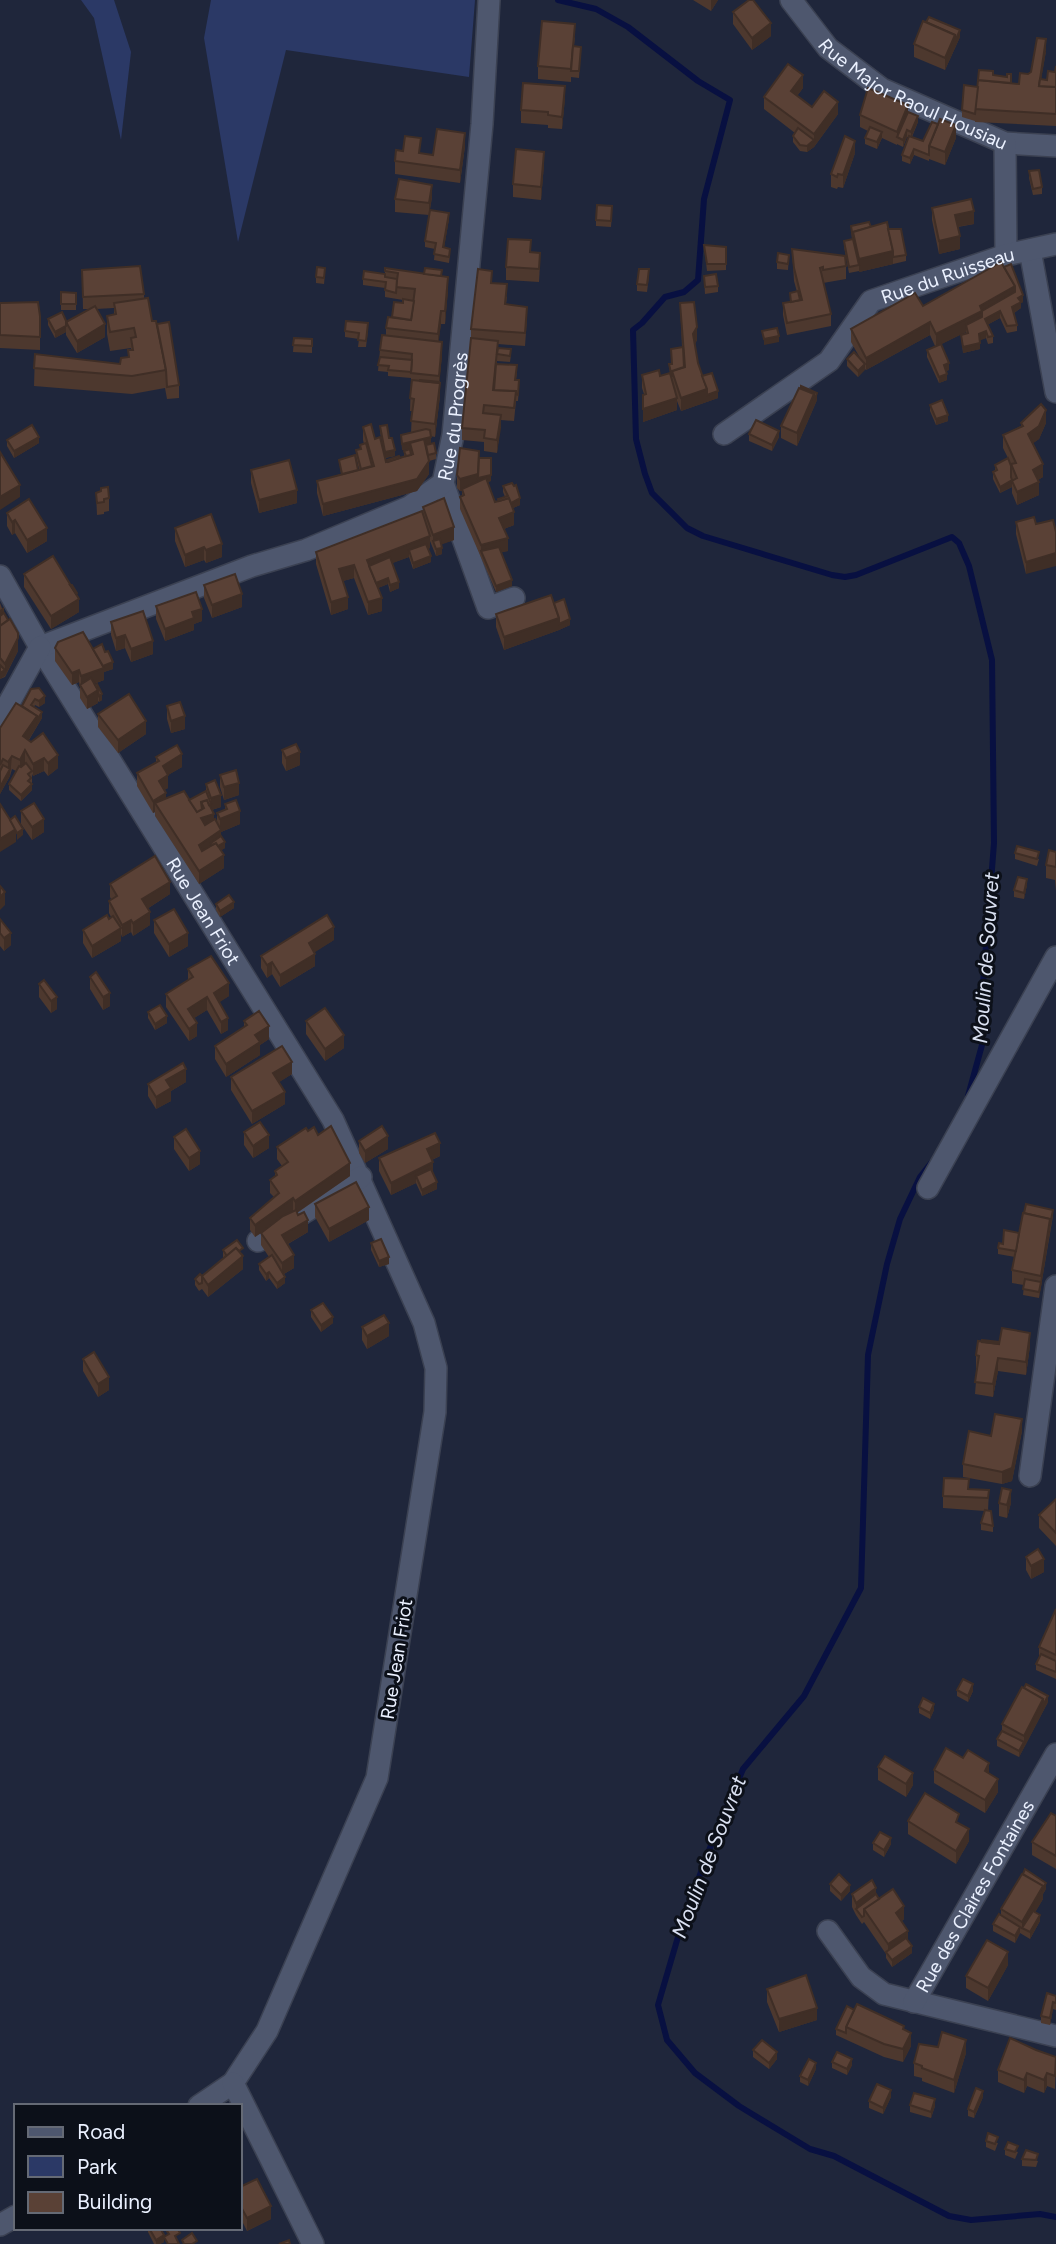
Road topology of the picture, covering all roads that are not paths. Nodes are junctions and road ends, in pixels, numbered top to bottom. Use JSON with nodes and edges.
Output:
{"nodes":[{"id":1,"x":489,"y":0,"type":"edge"},
{"id":2,"x":791,"y":0,"type":"edge"},
{"id":3,"x":1006,"y":143,"type":"junction"},
{"id":4,"x":1056,"y":146,"type":"edge"},
{"id":5,"x":1056,"y":244,"type":"edge"},
{"id":6,"x":1030,"y":250,"type":"junction"},
{"id":7,"x":1006,"y":255,"type":"junction"},
{"id":8,"x":1056,"y":393,"type":"edge"},
{"id":9,"x":724,"y":434,"type":"dead end"},
{"id":10,"x":443,"y":483,"type":"junction"},
{"id":11,"x":0,"y":576,"type":"edge"},
{"id":12,"x":514,"y":598,"type":"dead end"},
{"id":13,"x":40,"y":647,"type":"junction"},
{"id":14,"x":0,"y":719,"type":"edge"},
{"id":15,"x":1056,"y":957,"type":"edge"},
{"id":16,"x":360,"y":1177,"type":"junction"},
{"id":17,"x":928,"y":1188,"type":"dead end"},
{"id":18,"x":258,"y":1241,"type":"edge"},
{"id":19,"x":1056,"y":1286,"type":"edge"},
{"id":20,"x":1030,"y":1476,"type":"dead end"},
{"id":21,"x":1056,"y":1755,"type":"edge"},
{"id":22,"x":828,"y":1931,"type":"dead end"},
{"id":23,"x":914,"y":2002,"type":"junction"},
{"id":24,"x":1056,"y":2036,"type":"edge"},
{"id":25,"x":233,"y":2083,"type":"junction"},
{"id":26,"x":203,"y":2104,"type":"edge"},
{"id":27,"x":313,"y":2244,"type":"edge"}],
"edges":[{"from":1,"to":10,"type":"street","name":"Rue du Progrès"},
{"from":2,"to":3,"type":"street","name":"Rue Major Raoul Housiau"},
{"from":3,"to":4,"type":"street","name":"Rue Major Raoul Housiau"},
{"from":3,"to":7,"type":"street"},
{"from":5,"to":6,"type":"street","name":"Rue du Ruisseau"},
{"from":6,"to":7,"type":"street","name":"Rue du Ruisseau"},
{"from":6,"to":8,"type":"street"},
{"from":7,"to":9,"type":"street","name":"Rue du Ruisseau"},
{"from":10,"to":12,"type":"street"},
{"from":10,"to":13,"type":"street","name":"Rue du Progrès"},
{"from":11,"to":13,"type":"street","name":"Rue Jean Friot"},
{"from":13,"to":14,"type":"street"},
{"from":13,"to":16,"type":"street","name":"Rue Jean Friot"},
{"from":15,"to":17,"type":"street"},
{"from":16,"to":18,"type":"street"},
{"from":16,"to":25,"type":"street","name":"Rue Jean Friot"},
{"from":19,"to":20,"type":"street"},
{"from":21,"to":23,"type":"street","name":"Rue des Claires Fontaines"},
{"from":22,"to":23,"type":"street"},
{"from":23,"to":24,"type":"street"},
{"from":25,"to":26,"type":"street","name":"Rue Jean Friot"},
{"from":25,"to":27,"type":"street"}]}
